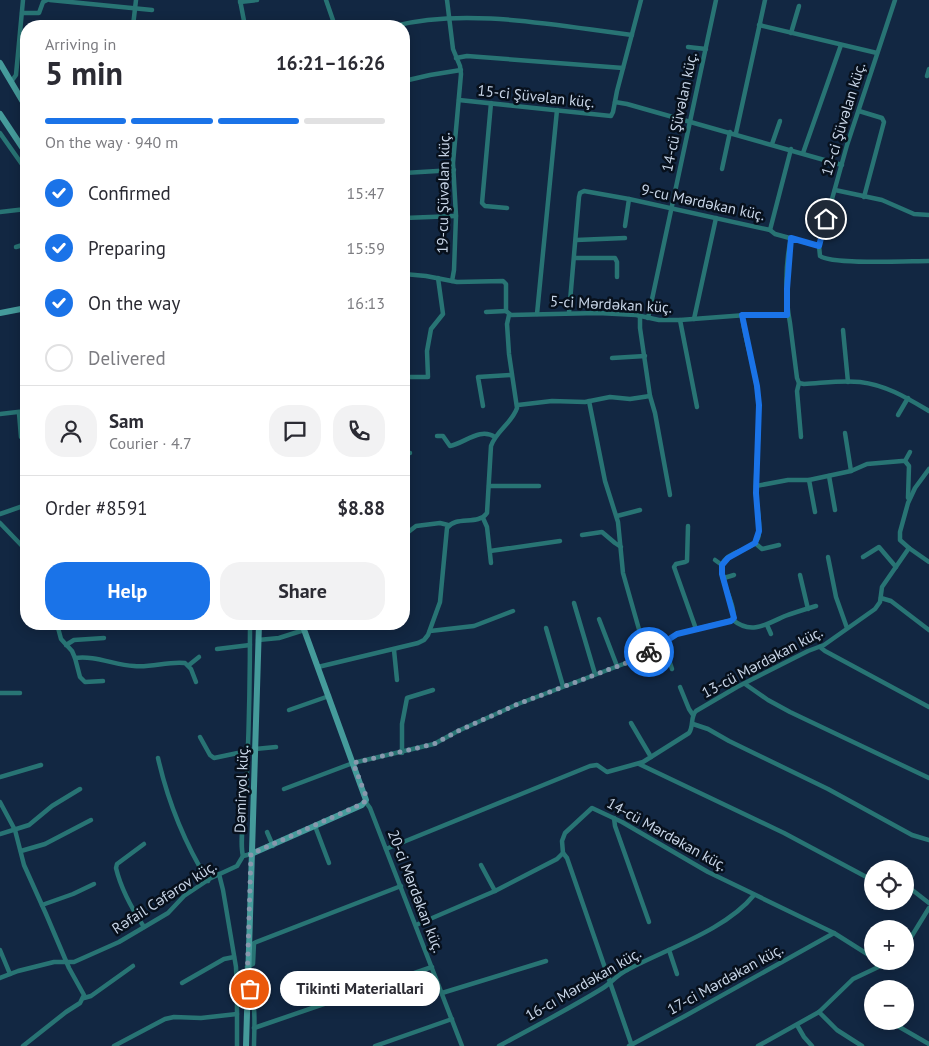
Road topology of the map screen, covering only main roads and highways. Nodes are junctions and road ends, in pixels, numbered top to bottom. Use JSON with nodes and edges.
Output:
{"nodes":[{"id":1,"x":0,"y":63,"type":"edge"},
{"id":2,"x":20,"y":97,"type":"edge"},
{"id":3,"x":0,"y":116,"type":"edge"},
{"id":4,"x":20,"y":146,"type":"edge"},
{"id":5,"x":20,"y":309,"type":"edge"},
{"id":6,"x":0,"y":314,"type":"edge"},
{"id":7,"x":257,"y":630,"type":"edge"},
{"id":8,"x":257,"y":630,"type":"edge"},
{"id":9,"x":304,"y":630,"type":"edge"},
{"id":10,"x":251,"y":750,"type":"junction"},
{"id":11,"x":248,"y":855,"type":"junction"},
{"id":12,"x":244,"y":1046,"type":"edge"}],
"edges":[{"from":1,"to":2,"type":"main road"},
{"from":3,"to":4,"type":"main road"},
{"from":5,"to":6,"type":"main road"},
{"from":7,"to":10,"type":"main road","name":"Dəmiryol küç."},
{"from":8,"to":10,"type":"main road"},
{"from":9,"to":11,"type":"main road"},
{"from":10,"to":11,"type":"main road","name":"Dəmiryol küç."},
{"from":11,"to":12,"type":"main road"},
{"from":11,"to":12,"type":"main road","name":"Dəmiryol küç."}]}
